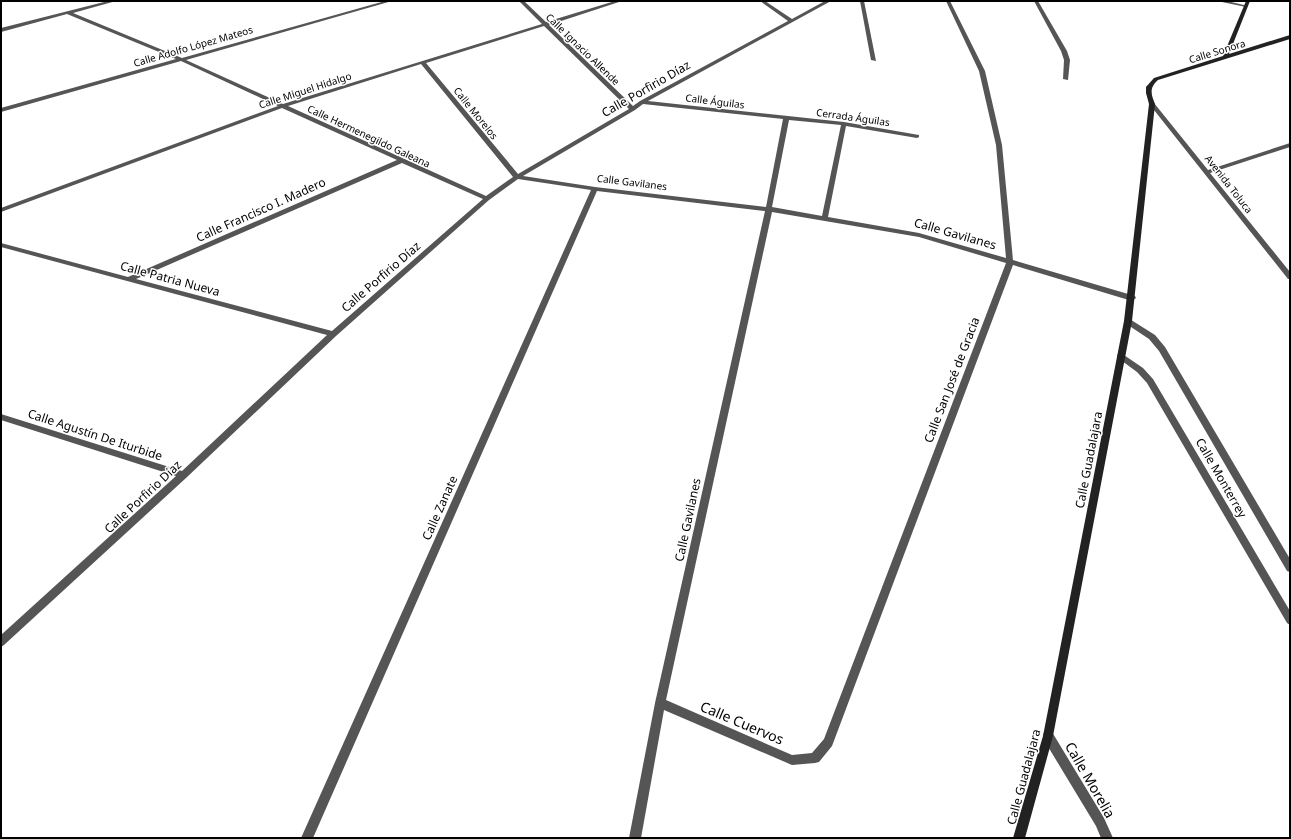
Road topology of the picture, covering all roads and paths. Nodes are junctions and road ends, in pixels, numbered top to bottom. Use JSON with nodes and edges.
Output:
{"nodes":[{"id":1,"x":114,"y":1,"type":"edge"},
{"id":2,"x":390,"y":1,"type":"edge"},
{"id":3,"x":522,"y":1,"type":"edge"},
{"id":4,"x":620,"y":1,"type":"edge"},
{"id":5,"x":762,"y":1,"type":"edge"},
{"id":6,"x":829,"y":1,"type":"edge"},
{"id":7,"x":862,"y":1,"type":"edge"},
{"id":8,"x":948,"y":1,"type":"edge"},
{"id":9,"x":1036,"y":1,"type":"edge"},
{"id":10,"x":1218,"y":1,"type":"edge"},
{"id":11,"x":1247,"y":4,"type":"edge"},
{"id":12,"x":68,"y":13,"type":"junction"},
{"id":13,"x":792,"y":21,"type":"junction"},
{"id":14,"x":545,"y":25,"type":"junction"},
{"id":15,"x":1,"y":30,"type":"edge"},
{"id":16,"x":1290,"y":37,"type":"edge"},
{"id":17,"x":1225,"y":58,"type":"junction"},
{"id":18,"x":180,"y":59,"type":"junction"},
{"id":19,"x":874,"y":60,"type":"dead end"},
{"id":20,"x":422,"y":62,"type":"junction"},
{"id":21,"x":1066,"y":79,"type":"dead end"},
{"id":22,"x":1150,"y":83,"type":"joint"},
{"id":23,"x":642,"y":102,"type":"junction"},
{"id":24,"x":1152,"y":104,"type":"junction"},
{"id":25,"x":282,"y":106,"type":"junction"},
{"id":26,"x":633,"y":109,"type":"junction"},
{"id":27,"x":1,"y":110,"type":"edge"},
{"id":28,"x":786,"y":118,"type":"junction"},
{"id":29,"x":844,"y":124,"type":"junction"},
{"id":30,"x":917,"y":136,"type":"dead end"},
{"id":31,"x":1290,"y":144,"type":"edge"},
{"id":32,"x":401,"y":161,"type":"junction"},
{"id":33,"x":1207,"y":172,"type":"junction"},
{"id":34,"x":517,"y":177,"type":"junction"},
{"id":35,"x":595,"y":189,"type":"junction"},
{"id":36,"x":486,"y":199,"type":"junction"},
{"id":37,"x":769,"y":209,"type":"junction"},
{"id":38,"x":1,"y":210,"type":"edge"},
{"id":39,"x":825,"y":218,"type":"junction"},
{"id":40,"x":1,"y":245,"type":"edge"},
{"id":41,"x":1010,"y":263,"type":"junction"},
{"id":42,"x":1290,"y":277,"type":"edge"},
{"id":43,"x":129,"y":279,"type":"junction"},
{"id":44,"x":1132,"y":298,"type":"junction"},
{"id":45,"x":1128,"y":321,"type":"junction"},
{"id":46,"x":333,"y":334,"type":"junction"},
{"id":47,"x":1121,"y":356,"type":"junction"},
{"id":48,"x":1,"y":417,"type":"edge"},
{"id":49,"x":182,"y":475,"type":"junction"},
{"id":50,"x":1290,"y":568,"type":"edge"},
{"id":51,"x":1290,"y":620,"type":"edge"},
{"id":52,"x":1,"y":642,"type":"edge"},
{"id":53,"x":660,"y":703,"type":"junction"},
{"id":54,"x":1048,"y":736,"type":"junction"},
{"id":55,"x":815,"y":758,"type":"joint"},
{"id":56,"x":307,"y":838,"type":"edge"},
{"id":57,"x":634,"y":838,"type":"edge"},
{"id":58,"x":1020,"y":838,"type":"edge"},
{"id":59,"x":1107,"y":838,"type":"edge"}],
"edges":[{"from":1,"to":12,"type":"street"},
{"from":2,"to":18,"type":"street","name":"Calle Adolfo López Mateos"},
{"from":3,"to":14,"type":"street","name":"Calle Ignacio Allende"},
{"from":4,"to":14,"type":"street","name":"Calle Miguel Hidalgo"},
{"from":5,"to":13,"type":"street"},
{"from":6,"to":13,"type":"street","name":"Calle Porfirio Díaz"},
{"from":7,"to":19,"type":"street"},
{"from":8,"to":41,"type":"street","name":"Calle San José de Gracia"},
{"from":9,"to":21,"type":"street"},
{"from":10,"to":11,"type":"street"},
{"from":11,"to":17,"type":"street"},
{"from":12,"to":15,"type":"street"},
{"from":12,"to":18,"type":"street","name":"Calle Hermenegildo Galeana"},
{"from":13,"to":23,"type":"street","name":"Calle Porfirio Díaz"},
{"from":14,"to":20,"type":"street","name":"Calle Miguel Hidalgo"},
{"from":14,"to":26,"type":"street","name":"Calle Ignacio Allende"},
{"from":16,"to":17,"type":"street","name":"Calle Sonora"},
{"from":17,"to":22,"type":"street","name":"Calle Sonora"},
{"from":18,"to":25,"type":"street","name":"Calle Hermenegildo Galeana"},
{"from":18,"to":27,"type":"street","name":"Calle Adolfo López Mateos"},
{"from":20,"to":25,"type":"street","name":"Calle Miguel Hidalgo"},
{"from":20,"to":34,"type":"street","name":"Calle Morelos"},
{"from":22,"to":24,"type":"street","name":"Calle Guadalajara"},
{"from":23,"to":26,"type":"street","name":"Calle Porfirio Díaz"},
{"from":23,"to":28,"type":"street","name":"Calle Águilas"},
{"from":24,"to":33,"type":"street","name":"Avenida Toluca"},
{"from":24,"to":44,"type":"street","name":"Calle Guadalajara"},
{"from":25,"to":32,"type":"street","name":"Calle Hermenegildo Galeana"},
{"from":25,"to":38,"type":"street","name":"Calle Miguel Hidalgo"},
{"from":26,"to":34,"type":"street","name":"Calle Porfirio Díaz"},
{"from":28,"to":29,"type":"street","name":"Cerrada Águilas"},
{"from":28,"to":37,"type":"street","name":"Calle Gavilanes"},
{"from":29,"to":30,"type":"street","name":"Cerrada Águilas"},
{"from":29,"to":39,"type":"street"},
{"from":31,"to":33,"type":"street"},
{"from":32,"to":36,"type":"street","name":"Calle Hermenegildo Galeana"},
{"from":32,"to":43,"type":"street","name":"Calle Francisco I. Madero"},
{"from":33,"to":42,"type":"street","name":"Avenida Toluca"},
{"from":34,"to":35,"type":"street","name":"Calle Gavilanes"},
{"from":34,"to":36,"type":"street","name":"Calle Porfirio Díaz"},
{"from":35,"to":37,"type":"street","name":"Calle Gavilanes"},
{"from":35,"to":56,"type":"street","name":"Calle Zanate"},
{"from":36,"to":46,"type":"street","name":"Calle Porfirio Díaz"},
{"from":37,"to":39,"type":"street","name":"Calle Gavilanes"},
{"from":37,"to":53,"type":"street","name":"Calle Gavilanes"},
{"from":39,"to":41,"type":"street","name":"Calle Gavilanes"},
{"from":40,"to":43,"type":"street","name":"Calle Patria Nueva"},
{"from":41,"to":44,"type":"street","name":"Calle Gavilanes"},
{"from":41,"to":55,"type":"street","name":"Calle San José de Gracia"},
{"from":43,"to":46,"type":"street","name":"Calle Patria Nueva"},
{"from":44,"to":45,"type":"street","name":"Calle Guadalajara"},
{"from":45,"to":47,"type":"street","name":"Calle Guadalajara"},
{"from":45,"to":50,"type":"street","name":"Calle Monterrey"},
{"from":46,"to":49,"type":"street","name":"Calle Porfirio Díaz"},
{"from":47,"to":51,"type":"street","name":"Calle Monterrey"},
{"from":47,"to":54,"type":"street","name":"Calle Guadalajara"},
{"from":48,"to":49,"type":"street","name":"Calle Agustín De Iturbide"},
{"from":49,"to":52,"type":"street","name":"Calle Porfirio Díaz"},
{"from":53,"to":55,"type":"street","name":"Calle Cuervos"},
{"from":53,"to":57,"type":"street","name":"Calle Gavilanes"},
{"from":54,"to":58,"type":"street","name":"Calle Guadalajara"},
{"from":54,"to":59,"type":"street","name":"Calle Morelia"}]}
